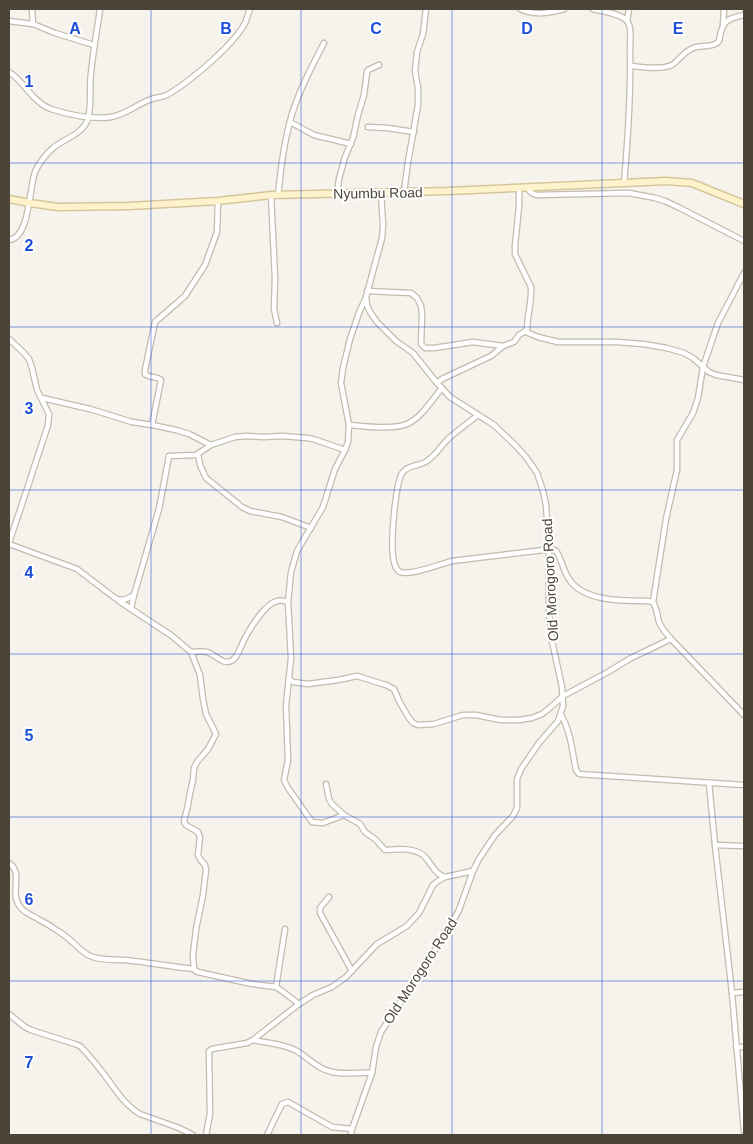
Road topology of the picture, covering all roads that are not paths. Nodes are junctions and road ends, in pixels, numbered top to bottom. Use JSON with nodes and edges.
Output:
{"nodes":[{"id":1,"x":32,"y":9,"type":"edge"},
{"id":2,"x":100,"y":9,"type":"edge"},
{"id":3,"x":250,"y":9,"type":"edge"},
{"id":4,"x":426,"y":9,"type":"edge"},
{"id":5,"x":520,"y":9,"type":"edge"},
{"id":6,"x":564,"y":9,"type":"edge"},
{"id":7,"x":593,"y":9,"type":"edge"},
{"id":8,"x":629,"y":9,"type":"edge"},
{"id":9,"x":724,"y":9,"type":"edge"},
{"id":10,"x":744,"y":14,"type":"edge"},
{"id":11,"x":9,"y":20,"type":"edge"},
{"id":12,"x":627,"y":21,"type":"junction"},
{"id":13,"x":33,"y":24,"type":"junction"},
{"id":14,"x":723,"y":25,"type":"junction"},
{"id":15,"x":324,"y":43,"type":"dead end"},
{"id":16,"x":94,"y":45,"type":"junction"},
{"id":17,"x":379,"y":65,"type":"dead end"},
{"id":18,"x":631,"y":66,"type":"junction"},
{"id":19,"x":9,"y":72,"type":"edge"},
{"id":20,"x":88,"y":118,"type":"junction"},
{"id":21,"x":290,"y":122,"type":"junction"},
{"id":22,"x":368,"y":127,"type":"dead end"},
{"id":23,"x":414,"y":132,"type":"junction"},
{"id":24,"x":351,"y":144,"type":"junction"},
{"id":25,"x":624,"y":183,"type":"junction"},
{"id":26,"x":527,"y":187,"type":"junction"},
{"id":27,"x":519,"y":188,"type":"junction"},
{"id":28,"x":404,"y":192,"type":"junction"},
{"id":29,"x":337,"y":193,"type":"junction"},
{"id":30,"x":381,"y":193,"type":"junction"},
{"id":31,"x":274,"y":195,"type":"junction"},
{"id":32,"x":9,"y":199,"type":"edge"},
{"id":33,"x":218,"y":201,"type":"junction"},
{"id":34,"x":30,"y":203,"type":"junction"},
{"id":35,"x":744,"y":204,"type":"edge"},
{"id":36,"x":9,"y":240,"type":"edge"},
{"id":37,"x":744,"y":241,"type":"edge"},
{"id":38,"x":744,"y":273,"type":"edge"},
{"id":39,"x":367,"y":291,"type":"junction"},
{"id":40,"x":366,"y":297,"type":"junction"},
{"id":41,"x":277,"y":323,"type":"dead end"},
{"id":42,"x":526,"y":332,"type":"junction"},
{"id":43,"x":9,"y":339,"type":"edge"},
{"id":44,"x":503,"y":346,"type":"junction"},
{"id":45,"x":703,"y":367,"type":"junction"},
{"id":46,"x":744,"y":380,"type":"edge"},
{"id":47,"x":437,"y":383,"type":"junction"},
{"id":48,"x":442,"y":388,"type":"junction"},
{"id":49,"x":42,"y":398,"type":"junction"},
{"id":50,"x":478,"y":415,"type":"junction"},
{"id":51,"x":152,"y":425,"type":"junction"},
{"id":52,"x":349,"y":425,"type":"junction"},
{"id":53,"x":211,"y":445,"type":"junction"},
{"id":54,"x":346,"y":450,"type":"junction"},
{"id":55,"x":198,"y":454,"type":"junction"},
{"id":56,"x":311,"y":528,"type":"junction"},
{"id":57,"x":9,"y":543,"type":"edge"},
{"id":58,"x":549,"y":548,"type":"junction"},
{"id":59,"x":134,"y":595,"type":"junction"},
{"id":60,"x":119,"y":601,"type":"junction"},
{"id":61,"x":288,"y":602,"type":"junction"},
{"id":62,"x":653,"y":602,"type":"junction"},
{"id":63,"x":131,"y":609,"type":"junction"},
{"id":64,"x":671,"y":639,"type":"junction"},
{"id":65,"x":192,"y":652,"type":"junction"},
{"id":66,"x":289,"y":679,"type":"junction"},
{"id":67,"x":563,"y":696,"type":"junction"},
{"id":68,"x":561,"y":715,"type":"junction"},
{"id":69,"x":744,"y":715,"type":"edge"},
{"id":70,"x":709,"y":783,"type":"junction"},
{"id":71,"x":326,"y":784,"type":"dead end"},
{"id":72,"x":744,"y":785,"type":"edge"},
{"id":73,"x":344,"y":815,"type":"junction"},
{"id":74,"x":715,"y":845,"type":"junction"},
{"id":75,"x":744,"y":846,"type":"edge"},
{"id":76,"x":9,"y":864,"type":"edge"},
{"id":77,"x":473,"y":871,"type":"junction"},
{"id":78,"x":446,"y":877,"type":"junction"},
{"id":79,"x":329,"y":897,"type":"dead end"},
{"id":80,"x":285,"y":929,"type":"dead end"},
{"id":81,"x":194,"y":969,"type":"junction"},
{"id":82,"x":352,"y":971,"type":"junction"},
{"id":83,"x":276,"y":987,"type":"junction"},
{"id":84,"x":744,"y":992,"type":"edge"},
{"id":85,"x":732,"y":994,"type":"junction"},
{"id":86,"x":298,"y":1004,"type":"junction"},
{"id":87,"x":9,"y":1014,"type":"edge"},
{"id":88,"x":253,"y":1040,"type":"junction"},
{"id":89,"x":744,"y":1046,"type":"edge"},
{"id":90,"x":736,"y":1047,"type":"junction"},
{"id":91,"x":372,"y":1073,"type":"junction"},
{"id":92,"x":743,"y":1103,"type":"edge"},
{"id":93,"x":352,"y":1129,"type":"junction"},
{"id":94,"x":744,"y":1131,"type":"edge"},
{"id":95,"x":193,"y":1135,"type":"edge"},
{"id":96,"x":206,"y":1135,"type":"edge"},
{"id":97,"x":267,"y":1135,"type":"edge"},
{"id":98,"x":351,"y":1135,"type":"edge"}],
"edges":[{"from":1,"to":13,"type":"street"},
{"from":2,"to":16,"type":"street"},
{"from":3,"to":20,"type":"street"},
{"from":4,"to":23,"type":"street"},
{"from":5,"to":6,"type":"street"},
{"from":7,"to":12,"type":"street"},
{"from":8,"to":12,"type":"street"},
{"from":9,"to":14,"type":"street"},
{"from":10,"to":14,"type":"street"},
{"from":11,"to":13,"type":"street"},
{"from":12,"to":18,"type":"street"},
{"from":13,"to":16,"type":"street"},
{"from":14,"to":18,"type":"street"},
{"from":15,"to":21,"type":"street"},
{"from":16,"to":20,"type":"street"},
{"from":17,"to":24,"type":"street"},
{"from":18,"to":25,"type":"street"},
{"from":19,"to":20,"type":"street"},
{"from":20,"to":34,"type":"street"},
{"from":21,"to":24,"type":"street"},
{"from":21,"to":31,"type":"street"},
{"from":22,"to":23,"type":"street"},
{"from":23,"to":28,"type":"street"},
{"from":24,"to":29,"type":"street"},
{"from":25,"to":26,"type":"street","name":"Nyumbu Road"},
{"from":25,"to":35,"type":"street","name":"Nyumbu Road"},
{"from":26,"to":27,"type":"street","name":"Nyumbu Road"},
{"from":26,"to":37,"type":"street"},
{"from":27,"to":28,"type":"street","name":"Nyumbu Road"},
{"from":27,"to":42,"type":"street"},
{"from":28,"to":30,"type":"street","name":"Nyumbu Road"},
{"from":29,"to":30,"type":"street","name":"Nyumbu Road"},
{"from":29,"to":31,"type":"street","name":"Nyumbu Road"},
{"from":30,"to":39,"type":"street"},
{"from":31,"to":33,"type":"street","name":"Nyumbu Road"},
{"from":31,"to":41,"type":"street"},
{"from":32,"to":34,"type":"street","name":"Nyumbu Road"},
{"from":33,"to":34,"type":"street","name":"Nyumbu Road"},
{"from":33,"to":51,"type":"street"},
{"from":34,"to":36,"type":"street"},
{"from":38,"to":45,"type":"street"},
{"from":39,"to":40,"type":"street"},
{"from":39,"to":44,"type":"street"},
{"from":40,"to":47,"type":"street","name":"Old Morogoro Road"},
{"from":40,"to":52,"type":"street"},
{"from":42,"to":44,"type":"street"},
{"from":42,"to":45,"type":"street"},
{"from":43,"to":49,"type":"street"},
{"from":44,"to":47,"type":"street"},
{"from":45,"to":46,"type":"street"},
{"from":45,"to":62,"type":"street"},
{"from":47,"to":48,"type":"street","name":"Old Morogoro Road"},
{"from":48,"to":50,"type":"street","name":"Old Morogoro Road"},
{"from":48,"to":52,"type":"street"},
{"from":49,"to":51,"type":"street"},
{"from":49,"to":57,"type":"street"},
{"from":50,"to":58,"type":"street","name":"Old Morogoro Road"},
{"from":50,"to":58,"type":"street"},
{"from":51,"to":53,"type":"street"},
{"from":52,"to":54,"type":"street"},
{"from":53,"to":54,"type":"street"},
{"from":53,"to":55,"type":"street"},
{"from":54,"to":56,"type":"street"},
{"from":55,"to":56,"type":"street"},
{"from":55,"to":59,"type":"street"},
{"from":56,"to":61,"type":"street"},
{"from":57,"to":60,"type":"street"},
{"from":58,"to":62,"type":"street"},
{"from":58,"to":67,"type":"street","name":"Old Morogoro Road"},
{"from":59,"to":60,"type":"street"},
{"from":59,"to":63,"type":"street"},
{"from":60,"to":63,"type":"street"},
{"from":61,"to":65,"type":"street"},
{"from":61,"to":66,"type":"street"},
{"from":62,"to":64,"type":"street"},
{"from":63,"to":65,"type":"street"},
{"from":64,"to":67,"type":"street"},
{"from":64,"to":69,"type":"street"},
{"from":65,"to":81,"type":"street"},
{"from":66,"to":67,"type":"street"},
{"from":66,"to":73,"type":"street"},
{"from":67,"to":68,"type":"street","name":"Old Morogoro Road"},
{"from":68,"to":70,"type":"street"},
{"from":68,"to":77,"type":"street","name":"Old Morogoro Road"},
{"from":70,"to":72,"type":"street"},
{"from":70,"to":74,"type":"street"},
{"from":71,"to":73,"type":"street"},
{"from":73,"to":78,"type":"street"},
{"from":74,"to":75,"type":"street"},
{"from":74,"to":85,"type":"street"},
{"from":76,"to":81,"type":"street"},
{"from":77,"to":78,"type":"street"},
{"from":77,"to":91,"type":"street","name":"Old Morogoro Road"},
{"from":78,"to":82,"type":"street"},
{"from":79,"to":82,"type":"street"},
{"from":80,"to":83,"type":"street"},
{"from":81,"to":83,"type":"street"},
{"from":82,"to":86,"type":"street"},
{"from":83,"to":86,"type":"street"},
{"from":84,"to":85,"type":"street"},
{"from":85,"to":90,"type":"street"},
{"from":86,"to":88,"type":"street"},
{"from":87,"to":95,"type":"street"},
{"from":88,"to":91,"type":"street"},
{"from":88,"to":96,"type":"street"},
{"from":89,"to":90,"type":"street"},
{"from":90,"to":92,"type":"street"},
{"from":91,"to":93,"type":"street","name":"Old Morogoro Road"},
{"from":92,"to":94,"type":"street"},
{"from":93,"to":97,"type":"street"},
{"from":93,"to":98,"type":"street","name":"Old Morogoro Road"}]}
